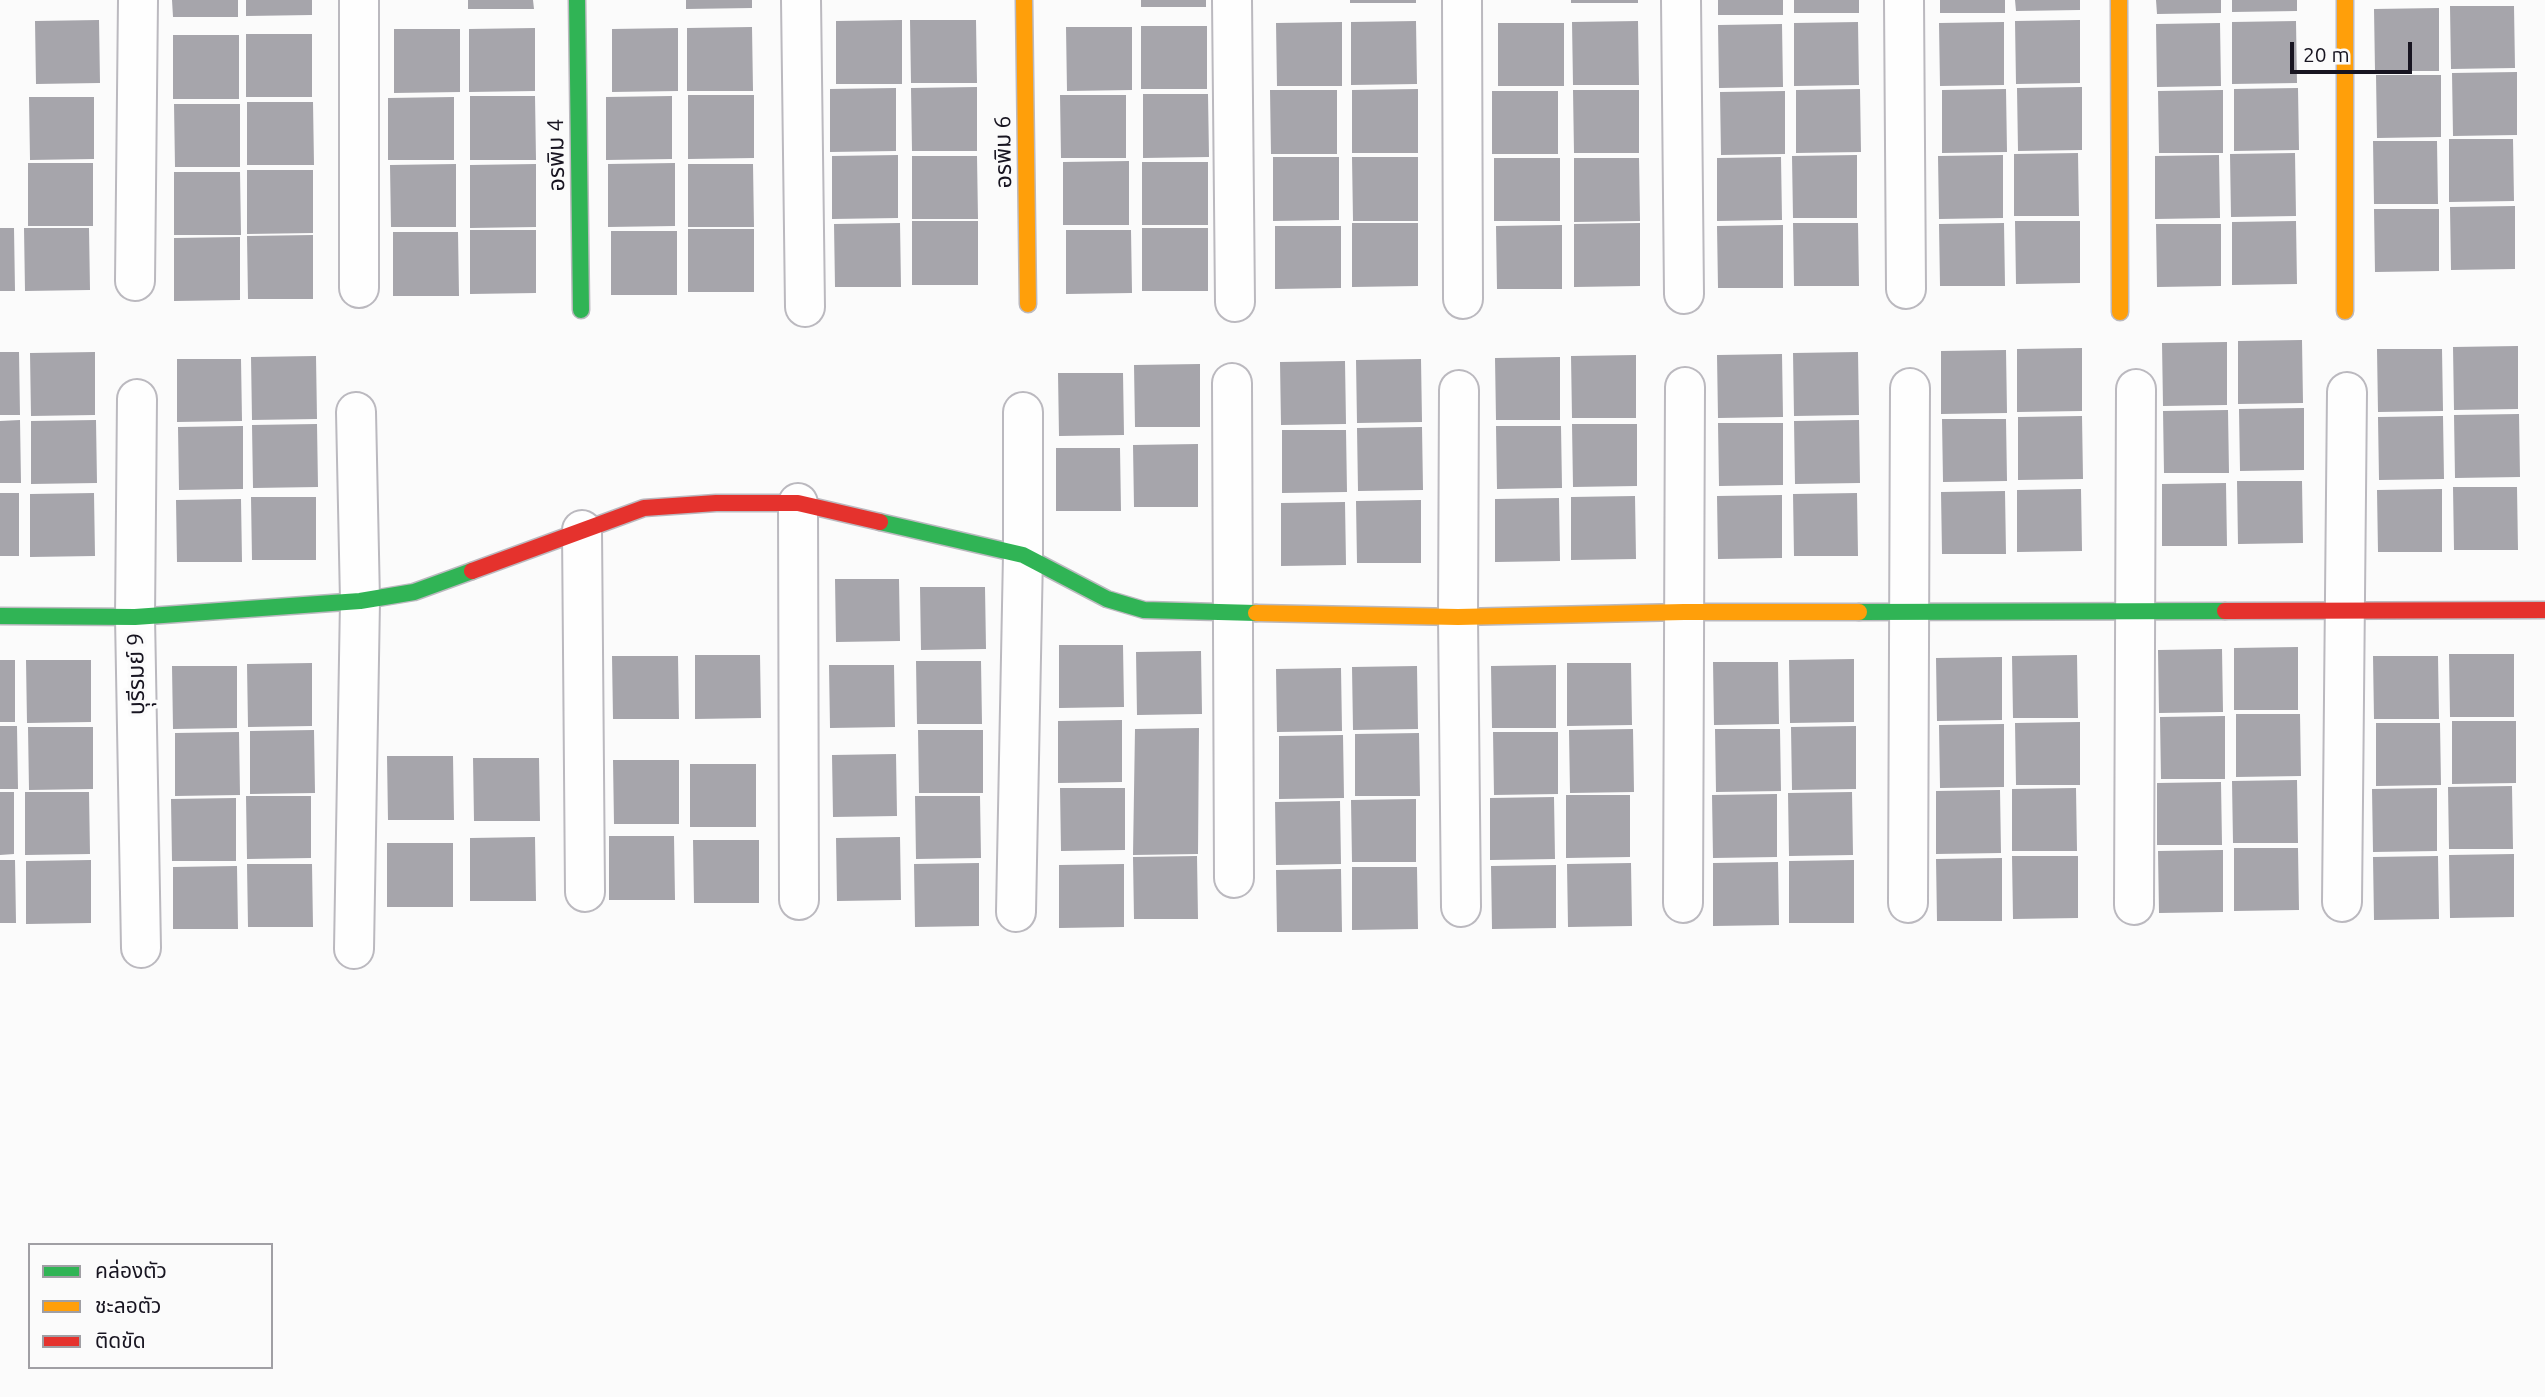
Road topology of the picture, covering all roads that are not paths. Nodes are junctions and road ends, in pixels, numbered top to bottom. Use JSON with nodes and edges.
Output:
{"nodes":[{"id":1,"x":138,"y":0,"type":"edge"},
{"id":2,"x":359,"y":0,"type":"edge"},
{"id":3,"x":577,"y":0,"type":"edge"},
{"id":4,"x":801,"y":0,"type":"edge"},
{"id":5,"x":1024,"y":0,"type":"edge"},
{"id":6,"x":1232,"y":0,"type":"edge"},
{"id":7,"x":1462,"y":0,"type":"edge"},
{"id":8,"x":1681,"y":0,"type":"edge"},
{"id":9,"x":1904,"y":0,"type":"edge"},
{"id":10,"x":2119,"y":0,"type":"edge"},
{"id":11,"x":2345,"y":0,"type":"edge"},
{"id":12,"x":135,"y":281,"type":"dead end"},
{"id":13,"x":359,"y":288,"type":"dead end"},
{"id":14,"x":1906,"y":289,"type":"dead end"},
{"id":15,"x":1684,"y":294,"type":"dead end"},
{"id":16,"x":1462,"y":299,"type":"dead end"},
{"id":17,"x":1235,"y":302,"type":"dead end"},
{"id":18,"x":1028,"y":304,"type":"dead end"},
{"id":19,"x":805,"y":307,"type":"dead end"},
{"id":20,"x":580,"y":310,"type":"dead end"},
{"id":21,"x":2346,"y":311,"type":"dead end"},
{"id":22,"x":2120,"y":312,"type":"dead end"},
{"id":23,"x":1232,"y":383,"type":"dead end"},
{"id":24,"x":1685,"y":387,"type":"dead end"},
{"id":25,"x":1910,"y":388,"type":"dead end"},
{"id":26,"x":2136,"y":389,"type":"dead end"},
{"id":27,"x":1459,"y":390,"type":"dead end"},
{"id":28,"x":2347,"y":391,"type":"dead end"},
{"id":29,"x":137,"y":399,"type":"dead end"},
{"id":30,"x":356,"y":412,"type":"dead end"},
{"id":31,"x":1023,"y":412,"type":"dead end"},
{"id":32,"x":798,"y":503,"type":"junction"},
{"id":33,"x":582,"y":530,"type":"junction"},
{"id":34,"x":1023,"y":555,"type":"junction"},
{"id":35,"x":360,"y":601,"type":"junction"},
{"id":36,"x":2135,"y":610,"type":"junction"},
{"id":37,"x":2545,"y":610,"type":"edge"},
{"id":38,"x":1909,"y":611,"type":"junction"},
{"id":39,"x":2346,"y":611,"type":"junction"},
{"id":40,"x":1231,"y":612,"type":"junction"},
{"id":41,"x":1684,"y":612,"type":"junction"},
{"id":42,"x":0,"y":616,"type":"edge"},
{"id":43,"x":135,"y":617,"type":"junction"},
{"id":44,"x":1458,"y":617,"type":"junction"},
{"id":45,"x":1234,"y":878,"type":"dead end"},
{"id":46,"x":585,"y":892,"type":"dead end"},
{"id":47,"x":799,"y":900,"type":"dead end"},
{"id":48,"x":2342,"y":902,"type":"dead end"},
{"id":49,"x":1683,"y":903,"type":"dead end"},
{"id":50,"x":1909,"y":903,"type":"dead end"},
{"id":51,"x":2134,"y":905,"type":"dead end"},
{"id":52,"x":1461,"y":907,"type":"dead end"},
{"id":53,"x":1016,"y":912,"type":"dead end"},
{"id":54,"x":141,"y":948,"type":"dead end"},
{"id":55,"x":354,"y":948,"type":"dead end"}],
"edges":[{"from":1,"to":12,"type":"street"},
{"from":2,"to":13,"type":"street"},
{"from":3,"to":20,"type":"street","name":"อรพิม 4"},
{"from":4,"to":19,"type":"street"},
{"from":5,"to":18,"type":"street","name":"อรพิม 6"},
{"from":6,"to":17,"type":"street"},
{"from":7,"to":16,"type":"street"},
{"from":8,"to":15,"type":"street"},
{"from":9,"to":14,"type":"street"},
{"from":10,"to":22,"type":"street"},
{"from":11,"to":21,"type":"street"},
{"from":23,"to":40,"type":"street"},
{"from":24,"to":41,"type":"street"},
{"from":25,"to":38,"type":"street"},
{"from":26,"to":36,"type":"street"},
{"from":27,"to":44,"type":"street"},
{"from":28,"to":39,"type":"street"},
{"from":29,"to":43,"type":"street","name":"บุุรีรมย์ 9"},
{"from":30,"to":35,"type":"street"},
{"from":31,"to":34,"type":"street"},
{"from":32,"to":33,"type":"street"},
{"from":32,"to":34,"type":"street"},
{"from":32,"to":47,"type":"street"},
{"from":33,"to":35,"type":"street"},
{"from":33,"to":46,"type":"street"},
{"from":34,"to":40,"type":"street"},
{"from":34,"to":53,"type":"street"},
{"from":35,"to":43,"type":"street"},
{"from":35,"to":55,"type":"street"},
{"from":36,"to":38,"type":"street"},
{"from":36,"to":39,"type":"street"},
{"from":36,"to":51,"type":"street"},
{"from":37,"to":39,"type":"street"},
{"from":38,"to":41,"type":"street"},
{"from":38,"to":50,"type":"street"},
{"from":39,"to":48,"type":"street"},
{"from":40,"to":44,"type":"street"},
{"from":40,"to":45,"type":"street"},
{"from":41,"to":44,"type":"street"},
{"from":41,"to":49,"type":"street"},
{"from":42,"to":43,"type":"street"},
{"from":43,"to":54,"type":"street","name":"บุุรีรมย์ 9"},
{"from":44,"to":52,"type":"street"}]}
